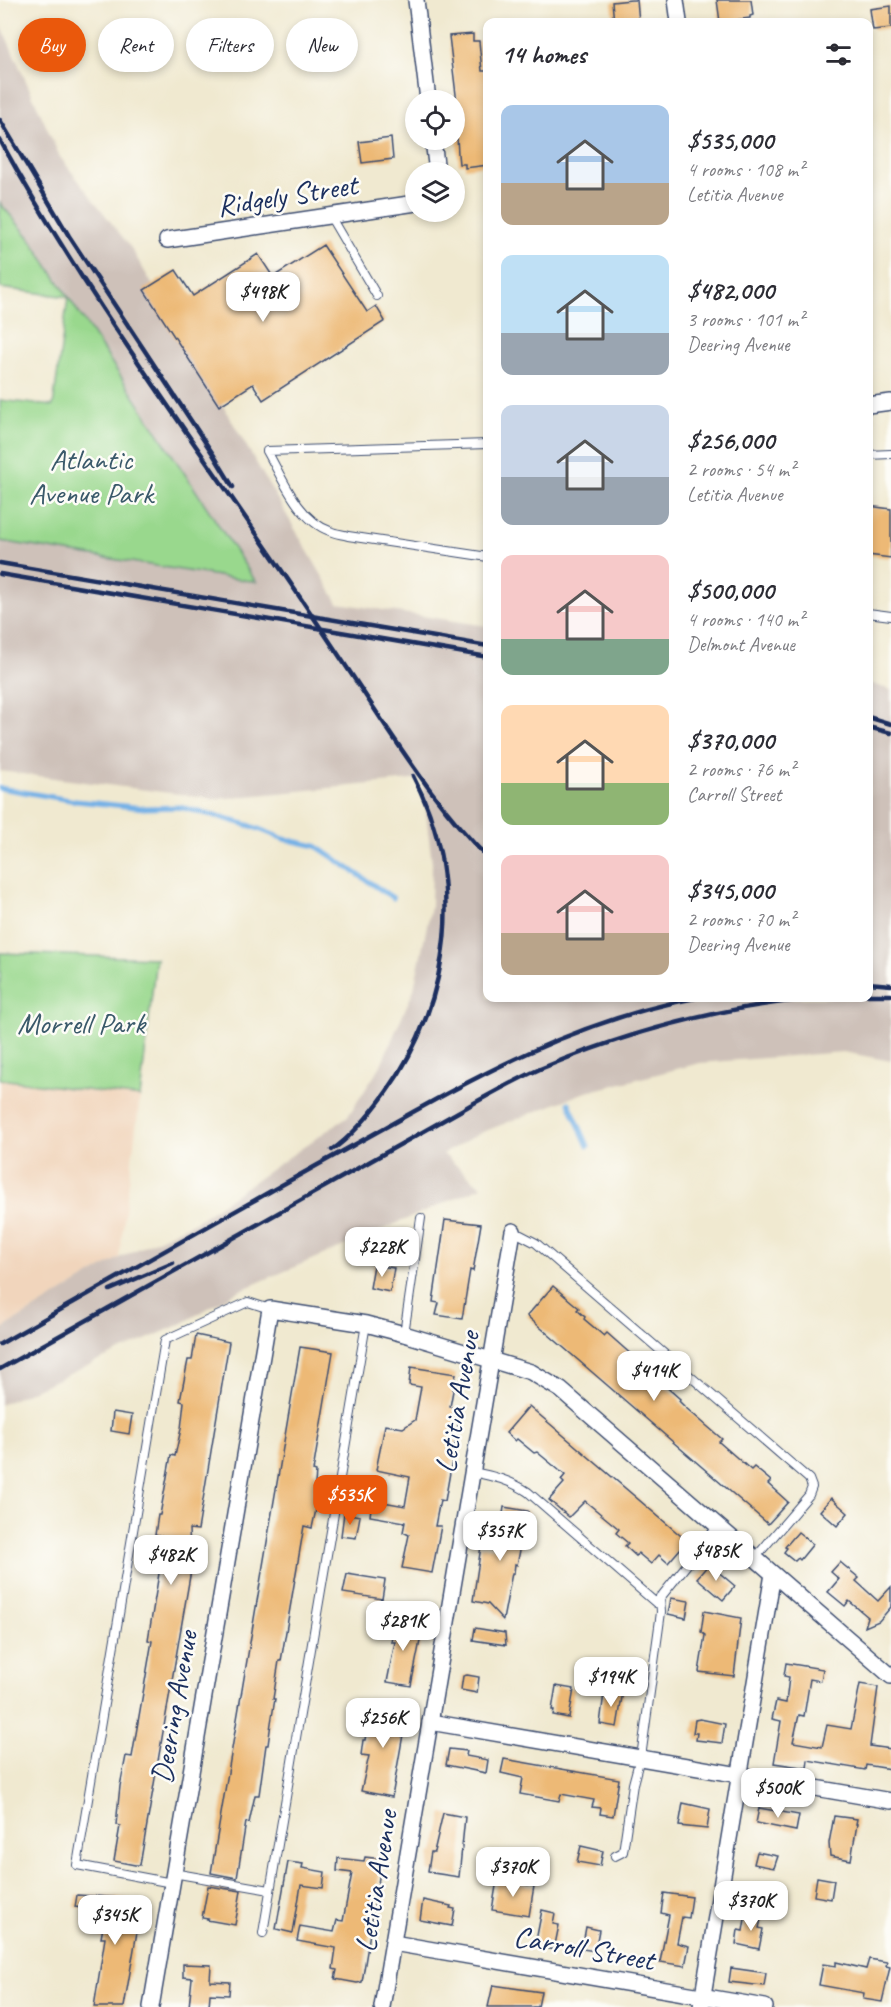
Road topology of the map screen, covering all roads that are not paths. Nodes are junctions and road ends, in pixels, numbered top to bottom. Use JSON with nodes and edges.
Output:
{"nodes":[{"id":1,"x":416,"y":0,"type":"edge"},
{"id":2,"x":676,"y":0,"type":"edge"},
{"id":3,"x":678,"y":18,"type":"edge"},
{"id":4,"x":427,"y":90,"type":"edge"},
{"id":5,"x":405,"y":205,"type":"edge"},
{"id":6,"x":330,"y":216,"type":"junction"},
{"id":7,"x":166,"y":240,"type":"dead end"},
{"id":8,"x":377,"y":296,"type":"dead end"},
{"id":9,"x":891,"y":402,"type":"edge"},
{"id":10,"x":873,"y":404,"type":"edge"},
{"id":11,"x":483,"y":444,"type":"edge"},
{"id":12,"x":891,"y":454,"type":"edge"},
{"id":13,"x":873,"y":455,"type":"edge"},
{"id":14,"x":483,"y":555,"type":"edge"},
{"id":15,"x":873,"y":614,"type":"edge"},
{"id":16,"x":891,"y":616,"type":"edge"},
{"id":17,"x":421,"y":1218,"type":"dead end"},
{"id":18,"x":513,"y":1231,"type":"joint"},
{"id":19,"x":270,"y":1309,"type":"junction"},
{"id":20,"x":366,"y":1324,"type":"junction"},
{"id":21,"x":404,"y":1334,"type":"junction"},
{"id":22,"x":491,"y":1359,"type":"junction"},
{"id":23,"x":472,"y":1472,"type":"junction"},
{"id":24,"x":718,"y":1526,"type":"junction"},
{"id":25,"x":755,"y":1558,"type":"junction"},
{"id":26,"x":773,"y":1574,"type":"junction"},
{"id":27,"x":660,"y":1598,"type":"junction"},
{"id":28,"x":891,"y":1676,"type":"edge"},
{"id":29,"x":430,"y":1722,"type":"junction"},
{"id":30,"x":639,"y":1758,"type":"junction"},
{"id":31,"x":740,"y":1776,"type":"junction"},
{"id":32,"x":891,"y":1801,"type":"edge"},
{"id":33,"x":615,"y":1856,"type":"dead end"},
{"id":34,"x":173,"y":1878,"type":"junction"},
{"id":35,"x":270,"y":1890,"type":"junction"},
{"id":36,"x":263,"y":1933,"type":"dead end"},
{"id":37,"x":393,"y":1943,"type":"junction"},
{"id":38,"x":702,"y":2002,"type":"edge"},
{"id":39,"x":151,"y":2007,"type":"edge"},
{"id":40,"x":382,"y":2007,"type":"edge"},
{"id":41,"x":765,"y":2007,"type":"edge"}],
"edges":[{"from":1,"to":4,"type":"street"},
{"from":2,"to":3,"type":"street"},
{"from":5,"to":6,"type":"street","name":"Ridgely Street"},
{"from":6,"to":7,"type":"street","name":"Ridgely Street"},
{"from":6,"to":8,"type":"lane"},
{"from":9,"to":10,"type":"street"},
{"from":11,"to":14,"type":"lane"},
{"from":12,"to":13,"type":"lane"},
{"from":15,"to":16,"type":"lane"},
{"from":17,"to":21,"type":"lane"},
{"from":18,"to":22,"type":"street","name":"Letitia Avenue"},
{"from":18,"to":25,"type":"lane"},
{"from":19,"to":20,"type":"street"},
{"from":19,"to":34,"type":"street","name":"Deering Avenue"},
{"from":19,"to":34,"type":"lane"},
{"from":20,"to":21,"type":"street"},
{"from":20,"to":35,"type":"lane"},
{"from":21,"to":22,"type":"street"},
{"from":22,"to":23,"type":"street","name":"Letitia Avenue"},
{"from":22,"to":24,"type":"street"},
{"from":23,"to":27,"type":"lane"},
{"from":23,"to":29,"type":"street","name":"Letitia Avenue"},
{"from":24,"to":25,"type":"street"},
{"from":24,"to":27,"type":"lane"},
{"from":25,"to":26,"type":"street"},
{"from":26,"to":28,"type":"street"},
{"from":26,"to":31,"type":"street"},
{"from":27,"to":30,"type":"lane"},
{"from":29,"to":30,"type":"street"},
{"from":29,"to":37,"type":"street","name":"Letitia Avenue"},
{"from":30,"to":31,"type":"street"},
{"from":30,"to":33,"type":"lane"},
{"from":31,"to":32,"type":"street"},
{"from":31,"to":38,"type":"street"},
{"from":34,"to":35,"type":"lane"},
{"from":34,"to":39,"type":"street","name":"Deering Avenue"},
{"from":35,"to":36,"type":"lane"},
{"from":37,"to":38,"type":"street","name":"Carroll Street"},
{"from":37,"to":40,"type":"street","name":"Letitia Avenue"},
{"from":38,"to":41,"type":"street","name":"Carroll Street"}]}
